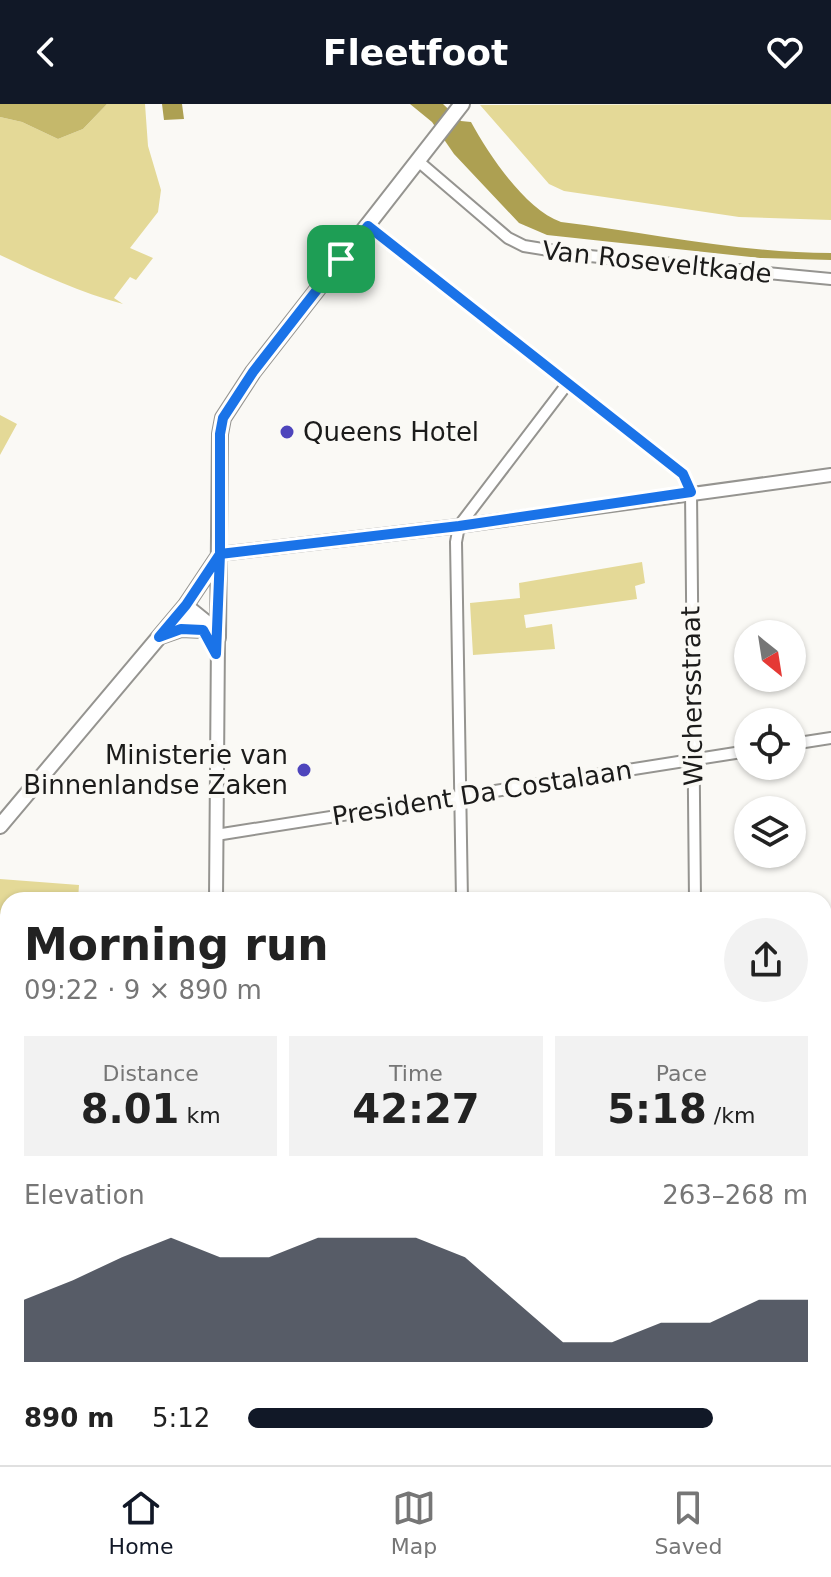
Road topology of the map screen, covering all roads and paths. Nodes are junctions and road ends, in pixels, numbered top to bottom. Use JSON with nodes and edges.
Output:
{"nodes":[{"id":1,"x":461,"y":105,"type":"edge"},
{"id":2,"x":418,"y":161,"type":"junction"},
{"id":3,"x":368,"y":226,"type":"junction"},
{"id":4,"x":831,"y":279,"type":"edge"},
{"id":5,"x":568,"y":383,"type":"junction"},
{"id":6,"x":831,"y":475,"type":"edge"},
{"id":7,"x":691,"y":492,"type":"junction"},
{"id":8,"x":459,"y":526,"type":"junction"},
{"id":9,"x":220,"y":554,"type":"junction"},
{"id":10,"x":183,"y":609,"type":"junction"},
{"id":11,"x":203,"y":630,"type":"junction"},
{"id":12,"x":159,"y":637,"type":"junction"},
{"id":13,"x":218,"y":638,"type":"junction"},
{"id":14,"x":216,"y":654,"type":"junction"},
{"id":15,"x":831,"y":738,"type":"edge"},
{"id":16,"x":806,"y":742,"type":"edge"},
{"id":17,"x":734,"y":753,"type":"edge"},
{"id":18,"x":693,"y":759,"type":"junction"},
{"id":19,"x":461,"y":798,"type":"junction"},
{"id":20,"x":0,"y":826,"type":"edge"},
{"id":21,"x":216,"y":835,"type":"junction"},
{"id":22,"x":216,"y":892,"type":"edge"},
{"id":23,"x":462,"y":892,"type":"edge"},
{"id":24,"x":695,"y":892,"type":"edge"}],
"edges":[{"from":1,"to":2,"type":"main road"},
{"from":2,"to":3,"type":"main road"},
{"from":2,"to":4,"type":"street","name":"Van Roseveltkade"},
{"from":3,"to":5,"type":"street"},
{"from":3,"to":9,"type":"main road"},
{"from":5,"to":7,"type":"street"},
{"from":5,"to":8,"type":"street"},
{"from":6,"to":7,"type":"street"},
{"from":7,"to":8,"type":"street"},
{"from":7,"to":18,"type":"street","name":"Wichersstraat"},
{"from":8,"to":9,"type":"street"},
{"from":8,"to":19,"type":"street"},
{"from":9,"to":10,"type":"main road"},
{"from":9,"to":13,"type":"main road"},
{"from":10,"to":11,"type":"street"},
{"from":10,"to":12,"type":"main road"},
{"from":10,"to":13,"type":"street"},
{"from":11,"to":12,"type":"main road"},
{"from":11,"to":14,"type":"street"},
{"from":12,"to":20,"type":"main road"},
{"from":13,"to":14,"type":"street"},
{"from":14,"to":21,"type":"street"},
{"from":15,"to":16,"type":"street"},
{"from":17,"to":18,"type":"street","name":"President Da Costalaan"},
{"from":18,"to":19,"type":"street","name":"President Da Costalaan"},
{"from":18,"to":24,"type":"street","name":"Wichersstraat"},
{"from":19,"to":21,"type":"street","name":"President Da Costalaan"},
{"from":19,"to":23,"type":"street"},
{"from":21,"to":22,"type":"street"}]}
